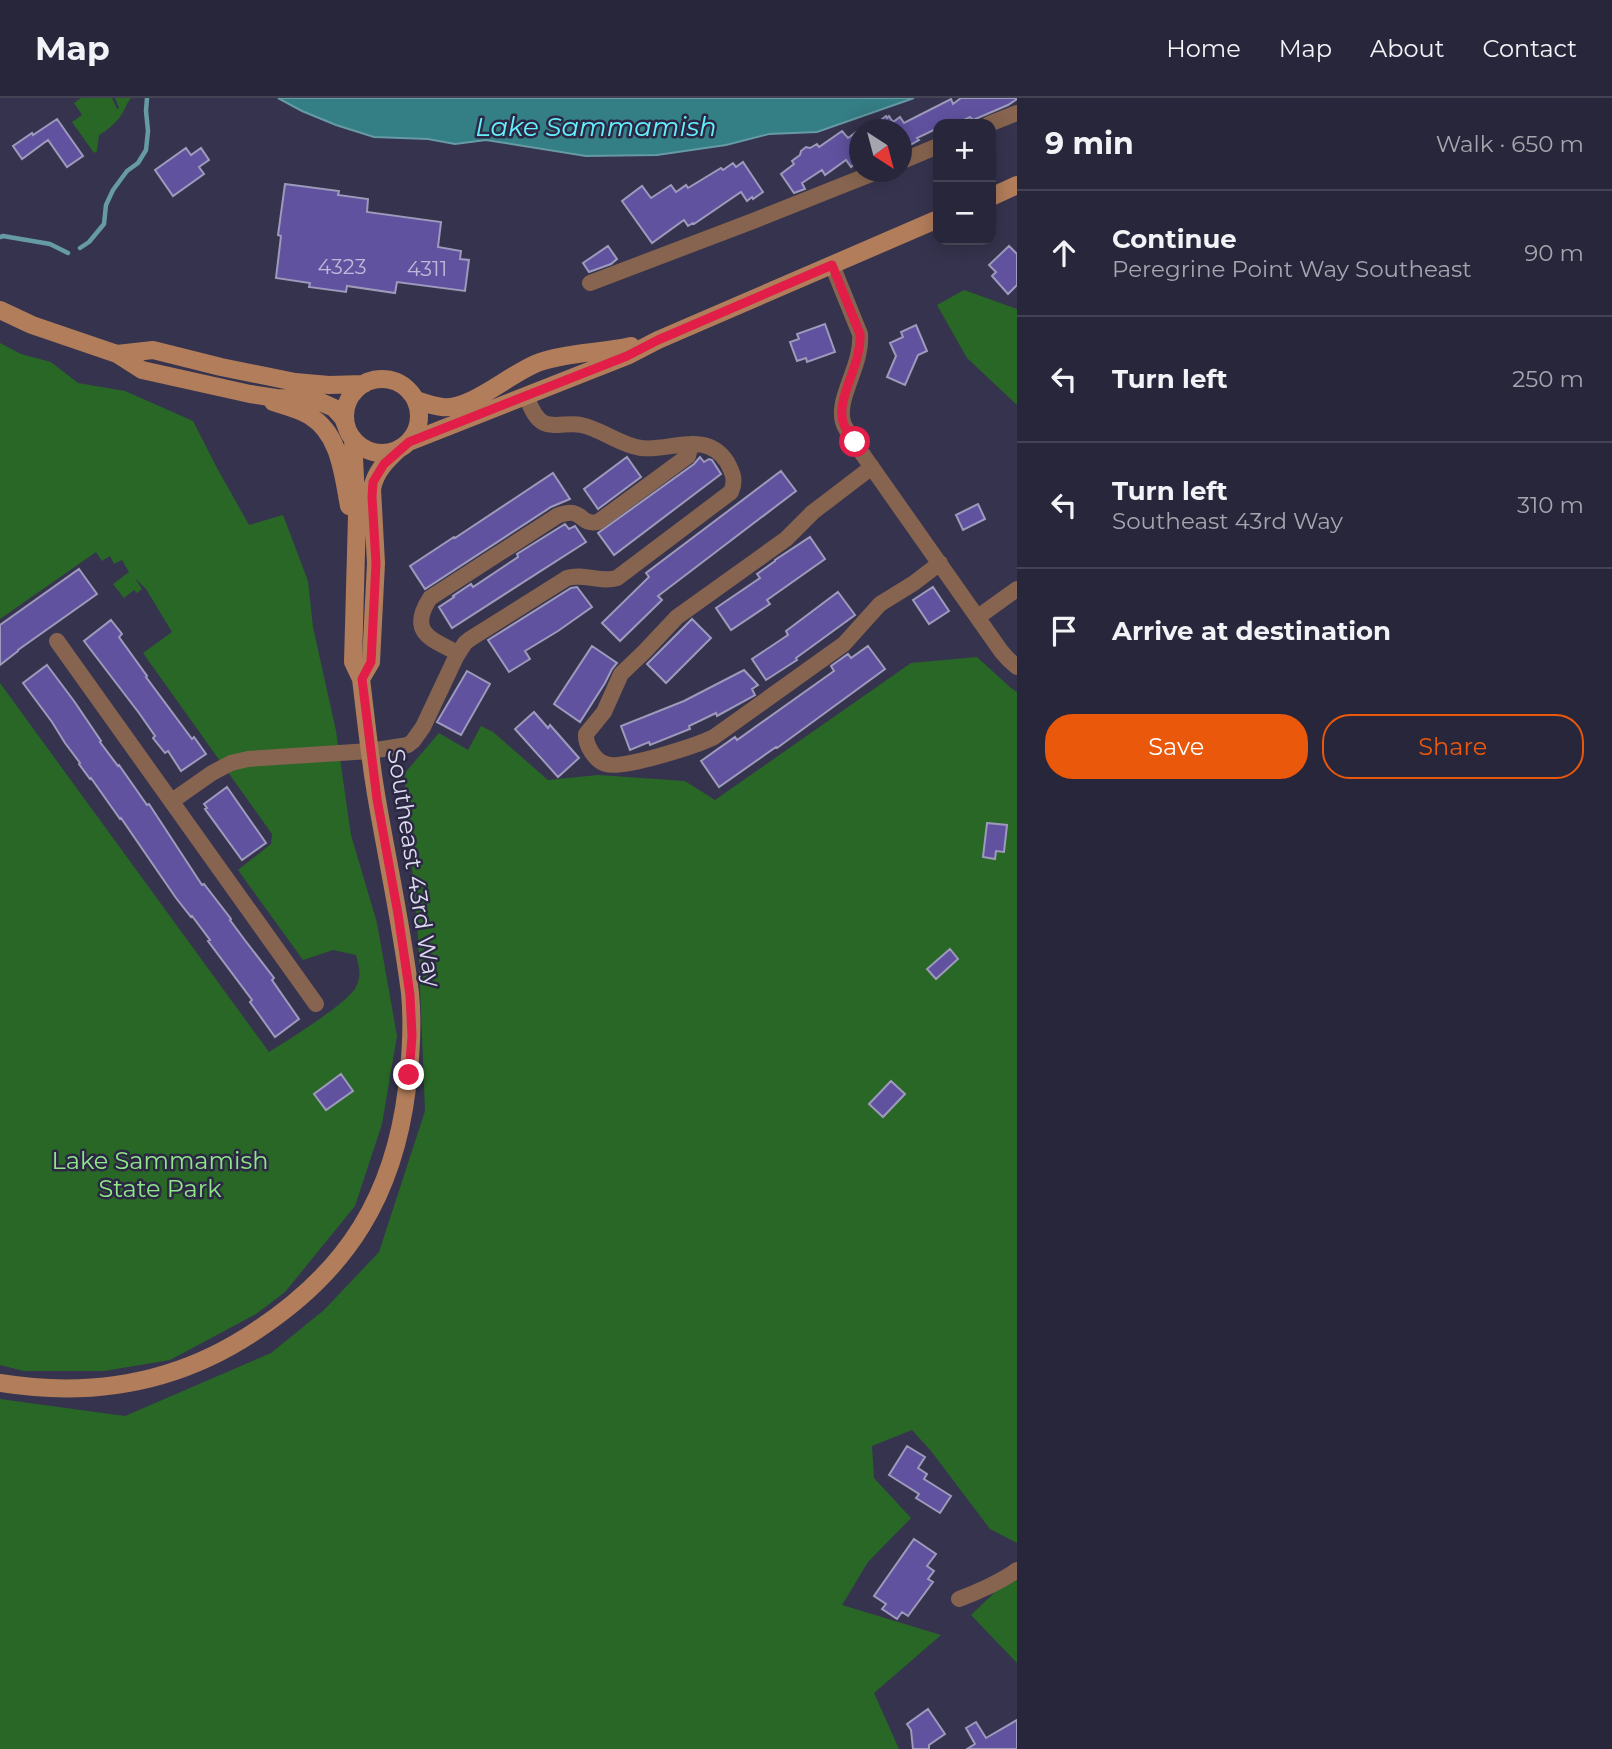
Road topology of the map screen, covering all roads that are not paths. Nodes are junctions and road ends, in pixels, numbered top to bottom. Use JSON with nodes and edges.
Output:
{"nodes":[{"id":1,"x":1017,"y":113,"type":"edge"},
{"id":2,"x":996,"y":121,"type":"edge"},
{"id":3,"x":933,"y":148,"type":"edge"},
{"id":4,"x":912,"y":157,"type":"edge"},
{"id":5,"x":851,"y":182,"type":"edge"},
{"id":6,"x":1017,"y":185,"type":"edge"},
{"id":7,"x":996,"y":195,"type":"edge"},
{"id":8,"x":933,"y":221,"type":"edge"},
{"id":9,"x":832,"y":265,"type":"junction"},
{"id":10,"x":590,"y":283,"type":"dead end"},
{"id":11,"x":0,"y":310,"type":"edge"},
{"id":12,"x":658,"y":340,"type":"junction"},
{"id":13,"x":117,"y":354,"type":"junction"},
{"id":14,"x":364,"y":384,"type":"junction"},
{"id":15,"x":250,"y":394,"type":"junction"},
{"id":16,"x":526,"y":396,"type":"junction"},
{"id":17,"x":416,"y":400,"type":"junction"},
{"id":18,"x":350,"y":433,"type":"junction"},
{"id":19,"x":691,"y":444,"type":"junction"},
{"id":20,"x":404,"y":445,"type":"junction"},
{"id":21,"x":872,"y":467,"type":"junction"},
{"id":22,"x":356,"y":540,"type":"junction"},
{"id":23,"x":940,"y":564,"type":"junction"},
{"id":24,"x":1017,"y":589,"type":"edge"},
{"id":25,"x":978,"y":617,"type":"junction"},
{"id":26,"x":57,"y":641,"type":"dead end"},
{"id":27,"x":458,"y":653,"type":"junction"},
{"id":28,"x":1017,"y":667,"type":"edge"},
{"id":29,"x":362,"y":679,"type":"junction"},
{"id":30,"x":370,"y":751,"type":"junction"},
{"id":31,"x":172,"y":801,"type":"junction"},
{"id":32,"x":316,"y":1004,"type":"dead end"},
{"id":33,"x":0,"y":1382,"type":"edge"},
{"id":34,"x":1017,"y":1570,"type":"edge"},
{"id":35,"x":959,"y":1599,"type":"dead end"}],
"edges":[{"from":1,"to":2,"type":"street"},
{"from":3,"to":4,"type":"street"},
{"from":5,"to":10,"type":"street"},
{"from":6,"to":7,"type":"main road"},
{"from":8,"to":9,"type":"main road"},
{"from":9,"to":12,"type":"main road"},
{"from":9,"to":21,"type":"street"},
{"from":11,"to":13,"type":"main road"},
{"from":12,"to":16,"type":"main road"},
{"from":12,"to":17,"type":"main road"},
{"from":13,"to":14,"type":"main road"},
{"from":13,"to":15,"type":"main road"},
{"from":14,"to":17,"type":"main road"},
{"from":14,"to":18,"type":"main road"},
{"from":15,"to":18,"type":"main road"},
{"from":15,"to":22,"type":"main road"},
{"from":16,"to":19,"type":"street"},
{"from":16,"to":20,"type":"main road"},
{"from":17,"to":20,"type":"main road"},
{"from":18,"to":20,"type":"main road"},
{"from":18,"to":22,"type":"main road","name":"Southeast 43rd Way"},
{"from":19,"to":27,"type":"street"},
{"from":19,"to":27,"type":"street"},
{"from":20,"to":29,"type":"main road","name":"Southeast 43rd Way"},
{"from":21,"to":23,"type":"street"},
{"from":21,"to":23,"type":"street"},
{"from":22,"to":29,"type":"main road","name":"Southeast 43rd Way"},
{"from":23,"to":25,"type":"street"},
{"from":24,"to":25,"type":"street"},
{"from":25,"to":28,"type":"street"},
{"from":26,"to":31,"type":"street"},
{"from":27,"to":30,"type":"street"},
{"from":29,"to":30,"type":"main road","name":"Southeast 43rd Way"},
{"from":30,"to":31,"type":"street"},
{"from":30,"to":33,"type":"main road","name":"Southeast 43rd Way"},
{"from":31,"to":32,"type":"street"},
{"from":34,"to":35,"type":"street"}]}
